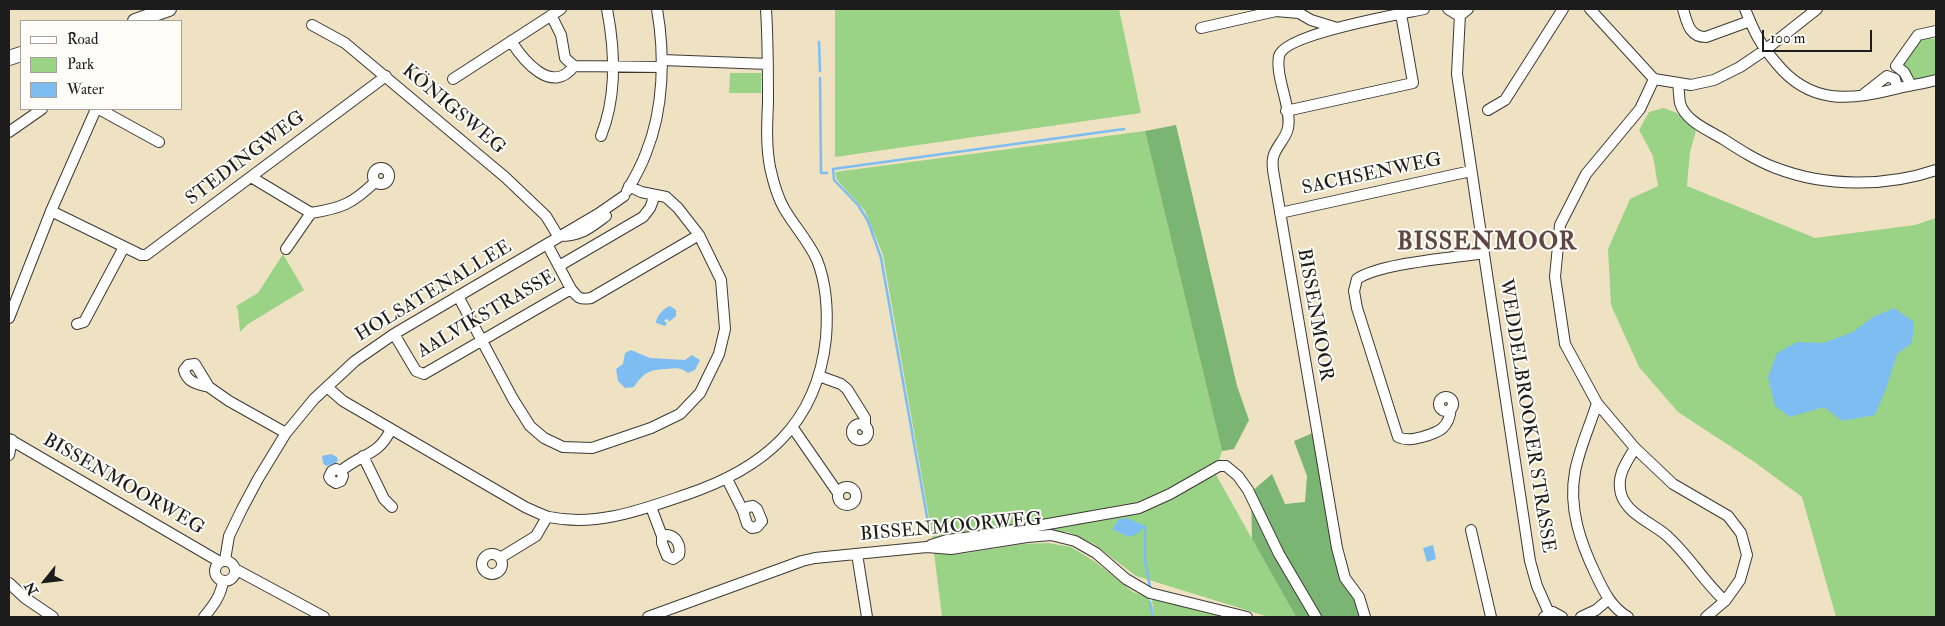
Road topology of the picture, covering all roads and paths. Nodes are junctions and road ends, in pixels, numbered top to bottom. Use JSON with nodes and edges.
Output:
{"nodes":[{"id":1,"x":561,"y":9,"type":"edge"},
{"id":2,"x":607,"y":9,"type":"edge"},
{"id":3,"x":657,"y":9,"type":"edge"},
{"id":4,"x":766,"y":9,"type":"edge"},
{"id":5,"x":1424,"y":9,"type":"edge"},
{"id":6,"x":1448,"y":9,"type":"edge"},
{"id":7,"x":1563,"y":9,"type":"edge"},
{"id":8,"x":1590,"y":9,"type":"edge"},
{"id":9,"x":1683,"y":9,"type":"edge"},
{"id":10,"x":1745,"y":9,"type":"edge"},
{"id":11,"x":1817,"y":9,"type":"edge"},
{"id":12,"x":166,"y":10,"type":"edge"},
{"id":13,"x":1464,"y":11,"type":"edge"},
{"id":14,"x":1401,"y":14,"type":"junction"},
{"id":15,"x":551,"y":15,"type":"junction"},
{"id":16,"x":138,"y":20,"type":"edge"},
{"id":17,"x":1311,"y":20,"type":"junction"},
{"id":18,"x":1750,"y":21,"type":"junction"},
{"id":19,"x":312,"y":26,"type":"dead end"},
{"id":20,"x":1201,"y":28,"type":"dead end"},
{"id":21,"x":1336,"y":28,"type":"junction"},
{"id":22,"x":1936,"y":31,"type":"edge"},
{"id":23,"x":1313,"y":36,"type":"junction"},
{"id":24,"x":511,"y":41,"type":"junction"},
{"id":25,"x":1765,"y":50,"type":"junction"},
{"id":26,"x":662,"y":64,"type":"junction"},
{"id":27,"x":768,"y":64,"type":"junction"},
{"id":28,"x":574,"y":66,"type":"junction"},
{"id":29,"x":613,"y":66,"type":"junction"},
{"id":30,"x":1896,"y":66,"type":"junction"},
{"id":31,"x":386,"y":76,"type":"junction"},
{"id":32,"x":1887,"y":76,"type":"junction"},
{"id":33,"x":1654,"y":78,"type":"junction"},
{"id":34,"x":453,"y":79,"type":"dead end"},
{"id":35,"x":1936,"y":80,"type":"edge"},
{"id":36,"x":1678,"y":84,"type":"junction"},
{"id":37,"x":1911,"y":85,"type":"junction"},
{"id":38,"x":1897,"y":88,"type":"junction"},
{"id":39,"x":1864,"y":94,"type":"junction"},
{"id":40,"x":41,"y":110,"type":"edge"},
{"id":41,"x":98,"y":110,"type":"edge"},
{"id":42,"x":100,"y":110,"type":"edge"},
{"id":43,"x":1488,"y":110,"type":"dead end"},
{"id":44,"x":1286,"y":111,"type":"junction"},
{"id":45,"x":9,"y":132,"type":"edge"},
{"id":46,"x":601,"y":136,"type":"dead end"},
{"id":47,"x":159,"y":142,"type":"dead end"},
{"id":48,"x":1936,"y":170,"type":"edge"},
{"id":49,"x":1472,"y":171,"type":"junction"},
{"id":50,"x":251,"y":177,"type":"junction"},
{"id":51,"x":375,"y":182,"type":"dead end"},
{"id":52,"x":630,"y":186,"type":"junction"},
{"id":53,"x":655,"y":195,"type":"junction"},
{"id":54,"x":51,"y":211,"type":"junction"},
{"id":55,"x":311,"y":213,"type":"junction"},
{"id":56,"x":1280,"y":214,"type":"junction"},
{"id":57,"x":699,"y":235,"type":"junction"},
{"id":58,"x":558,"y":236,"type":"junction"},
{"id":59,"x":547,"y":244,"type":"junction"},
{"id":60,"x":124,"y":247,"type":"junction"},
{"id":61,"x":286,"y":249,"type":"dead end"},
{"id":62,"x":1484,"y":253,"type":"junction"},
{"id":63,"x":559,"y":266,"type":"junction"},
{"id":64,"x":571,"y":289,"type":"junction"},
{"id":65,"x":458,"y":296,"type":"junction"},
{"id":66,"x":11,"y":304,"type":"edge"},
{"id":67,"x":9,"y":318,"type":"edge"},
{"id":68,"x":77,"y":324,"type":"dead end"},
{"id":69,"x":394,"y":334,"type":"junction"},
{"id":70,"x":482,"y":340,"type":"junction"},
{"id":71,"x":819,"y":376,"type":"junction"},
{"id":72,"x":209,"y":386,"type":"dead end"},
{"id":73,"x":327,"y":387,"type":"junction"},
{"id":74,"x":1597,"y":403,"type":"junction"},
{"id":75,"x":1451,"y":408,"type":"dead end"},
{"id":76,"x":865,"y":426,"type":"dead end"},
{"id":77,"x":793,"y":428,"type":"junction"},
{"id":78,"x":391,"y":429,"type":"junction"},
{"id":79,"x":286,"y":433,"type":"junction"},
{"id":80,"x":10,"y":440,"type":"edge"},
{"id":81,"x":1635,"y":448,"type":"junction"},
{"id":82,"x":9,"y":455,"type":"edge"},
{"id":83,"x":363,"y":456,"type":"junction"},
{"id":84,"x":341,"y":471,"type":"dead end"},
{"id":85,"x":727,"y":479,"type":"junction"},
{"id":86,"x":838,"y":493,"type":"dead end"},
{"id":87,"x":392,"y":506,"type":"dead end"},
{"id":88,"x":650,"y":507,"type":"junction"},
{"id":89,"x":743,"y":511,"type":"dead end"},
{"id":90,"x":547,"y":517,"type":"junction"},
{"id":91,"x":1471,"y":530,"type":"dead end"},
{"id":92,"x":662,"y":536,"type":"dead end"},
{"id":93,"x":927,"y":547,"type":"junction"},
{"id":94,"x":857,"y":554,"type":"junction"},
{"id":95,"x":500,"y":558,"type":"dead end"},
{"id":96,"x":223,"y":561,"type":"junction"},
{"id":97,"x":235,"y":570,"type":"junction"},
{"id":98,"x":9,"y":583,"type":"edge"},
{"id":99,"x":222,"y":586,"type":"junction"},
{"id":100,"x":1609,"y":599,"type":"junction"},
{"id":101,"x":1725,"y":601,"type":"junction"},
{"id":102,"x":1546,"y":615,"type":"edge"},
{"id":103,"x":53,"y":617,"type":"edge"},
{"id":104,"x":204,"y":617,"type":"edge"},
{"id":105,"x":324,"y":617,"type":"edge"},
{"id":106,"x":648,"y":617,"type":"edge"},
{"id":107,"x":867,"y":617,"type":"edge"},
{"id":108,"x":1247,"y":617,"type":"edge"},
{"id":109,"x":1316,"y":617,"type":"edge"},
{"id":110,"x":1365,"y":617,"type":"edge"},
{"id":111,"x":1491,"y":617,"type":"edge"},
{"id":112,"x":1562,"y":617,"type":"edge"},
{"id":113,"x":1581,"y":617,"type":"edge"},
{"id":114,"x":1628,"y":617,"type":"edge"},
{"id":115,"x":1706,"y":617,"type":"edge"}],
"edges":[{"from":1,"to":15,"type":"street"},
{"from":2,"to":29,"type":"street"},
{"from":3,"to":26,"type":"street","name":"HOLSATENALLEE"},
{"from":4,"to":27,"type":"street"},
{"from":5,"to":14,"type":"street","name":"BISSENMOOR"},
{"from":6,"to":13,"type":"street","name":"WEDDELBROOKER STRASSE"},
{"from":7,"to":43,"type":"street"},
{"from":8,"to":33,"type":"street"},
{"from":9,"to":18,"type":"street"},
{"from":10,"to":18,"type":"street"},
{"from":11,"to":25,"type":"street"},
{"from":12,"to":16,"type":"main road"},
{"from":13,"to":49,"type":"street","name":"WEDDELBROOKER STRASSE"},
{"from":14,"to":21,"type":"street","name":"BISSENMOOR"},
{"from":14,"to":44,"type":"street"},
{"from":15,"to":24,"type":"street"},
{"from":15,"to":28,"type":"street"},
{"from":17,"to":20,"type":"street","name":"BISSENMOOR"},
{"from":17,"to":21,"type":"street","name":"BISSENMOOR"},
{"from":17,"to":23,"type":"street"},
{"from":18,"to":25,"type":"street"},
{"from":19,"to":31,"type":"street","name":"KÖNIGSWEG"},
{"from":21,"to":23,"type":"street","name":"BISSENMOOR"},
{"from":22,"to":30,"type":"street"},
{"from":23,"to":44,"type":"street","name":"BISSENMOOR"},
{"from":24,"to":28,"type":"street"},
{"from":24,"to":34,"type":"street"},
{"from":25,"to":36,"type":"street"},
{"from":25,"to":39,"type":"street"},
{"from":26,"to":27,"type":"street"},
{"from":26,"to":29,"type":"street"},
{"from":26,"to":52,"type":"street","name":"HOLSATENALLEE"},
{"from":27,"to":71,"type":"street"},
{"from":28,"to":29,"type":"street"},
{"from":29,"to":46,"type":"street"},
{"from":30,"to":32,"type":"street"},
{"from":30,"to":37,"type":"street"},
{"from":31,"to":50,"type":"street","name":"STEDINGWEG"},
{"from":31,"to":58,"type":"street","name":"KÖNIGSWEG"},
{"from":32,"to":38,"type":"street"},
{"from":32,"to":39,"type":"street"},
{"from":33,"to":36,"type":"street"},
{"from":33,"to":74,"type":"street"},
{"from":35,"to":37,"type":"street"},
{"from":36,"to":48,"type":"street"},
{"from":37,"to":38,"type":"street"},
{"from":38,"to":39,"type":"street"},
{"from":40,"to":45,"type":"street"},
{"from":41,"to":54,"type":"street"},
{"from":42,"to":47,"type":"street"},
{"from":44,"to":56,"type":"street","name":"BISSENMOOR"},
{"from":49,"to":56,"type":"street","name":"SACHSENWEG"},
{"from":49,"to":62,"type":"street","name":"WEDDELBROOKER STRASSE"},
{"from":50,"to":55,"type":"street"},
{"from":50,"to":60,"type":"street","name":"STEDINGWEG"},
{"from":51,"to":55,"type":"street"},
{"from":52,"to":53,"type":"street"},
{"from":52,"to":58,"type":"street","name":"HOLSATENALLEE"},
{"from":53,"to":57,"type":"street"},
{"from":53,"to":63,"type":"street"},
{"from":54,"to":60,"type":"street","name":"STEDINGWEG"},
{"from":54,"to":66,"type":"street"},
{"from":55,"to":61,"type":"street"},
{"from":56,"to":110,"type":"street","name":"BISSENMOOR"},
{"from":57,"to":64,"type":"street"},
{"from":57,"to":70,"type":"street"},
{"from":58,"to":59,"type":"street","name":"HOLSATENALLEE"},
{"from":59,"to":63,"type":"street","name":"AALVIKSTRASSE"},
{"from":59,"to":65,"type":"street","name":"HOLSATENALLEE"},
{"from":60,"to":68,"type":"street"},
{"from":62,"to":75,"type":"street"},
{"from":62,"to":102,"type":"street","name":"WEDDELBROOKER STRASSE"},
{"from":63,"to":64,"type":"street","name":"AALVIKSTRASSE"},
{"from":64,"to":70,"type":"street","name":"AALVIKSTRASSE"},
{"from":65,"to":69,"type":"street","name":"HOLSATENALLEE"},
{"from":65,"to":70,"type":"street"},
{"from":66,"to":67,"type":"street"},
{"from":69,"to":70,"type":"street","name":"AALVIKSTRASSE"},
{"from":69,"to":73,"type":"street","name":"HOLSATENALLEE"},
{"from":71,"to":76,"type":"street"},
{"from":71,"to":77,"type":"street"},
{"from":72,"to":79,"type":"street"},
{"from":73,"to":78,"type":"street"},
{"from":73,"to":79,"type":"street","name":"HOLSATENALLEE"},
{"from":74,"to":81,"type":"street"},
{"from":74,"to":100,"type":"street"},
{"from":77,"to":85,"type":"street"},
{"from":77,"to":86,"type":"street"},
{"from":78,"to":83,"type":"street"},
{"from":78,"to":90,"type":"street"},
{"from":79,"to":96,"type":"street","name":"HOLSATENALLEE"},
{"from":80,"to":82,"type":"street"},
{"from":80,"to":96,"type":"street","name":"BISSENMOORWEG"},
{"from":81,"to":101,"type":"street"},
{"from":81,"to":101,"type":"street"},
{"from":83,"to":84,"type":"street"},
{"from":83,"to":87,"type":"street"},
{"from":85,"to":88,"type":"street"},
{"from":85,"to":89,"type":"street"},
{"from":88,"to":90,"type":"street"},
{"from":88,"to":92,"type":"street"},
{"from":90,"to":95,"type":"street"},
{"from":91,"to":111,"type":"street"},
{"from":93,"to":94,"type":"street","name":"BISSENMOORWEG"},
{"from":93,"to":108,"type":"street","name":"BISSENMOORWEG"},
{"from":93,"to":109,"type":"street"},
{"from":94,"to":106,"type":"street","name":"BISSENMOORWEG"},
{"from":94,"to":107,"type":"street"},
{"from":96,"to":97,"type":"street","name":"BISSENMOORWEG"},
{"from":96,"to":99,"type":"street"},
{"from":97,"to":99,"type":"street"},
{"from":97,"to":105,"type":"street","name":"BISSENMOORWEG"},
{"from":98,"to":103,"type":"street"},
{"from":99,"to":104,"type":"street"},
{"from":100,"to":113,"type":"street"},
{"from":100,"to":114,"type":"street"},
{"from":101,"to":115,"type":"street"},
{"from":102,"to":112,"type":"street","name":"WEDDELBROOKER STRASSE"}]}
